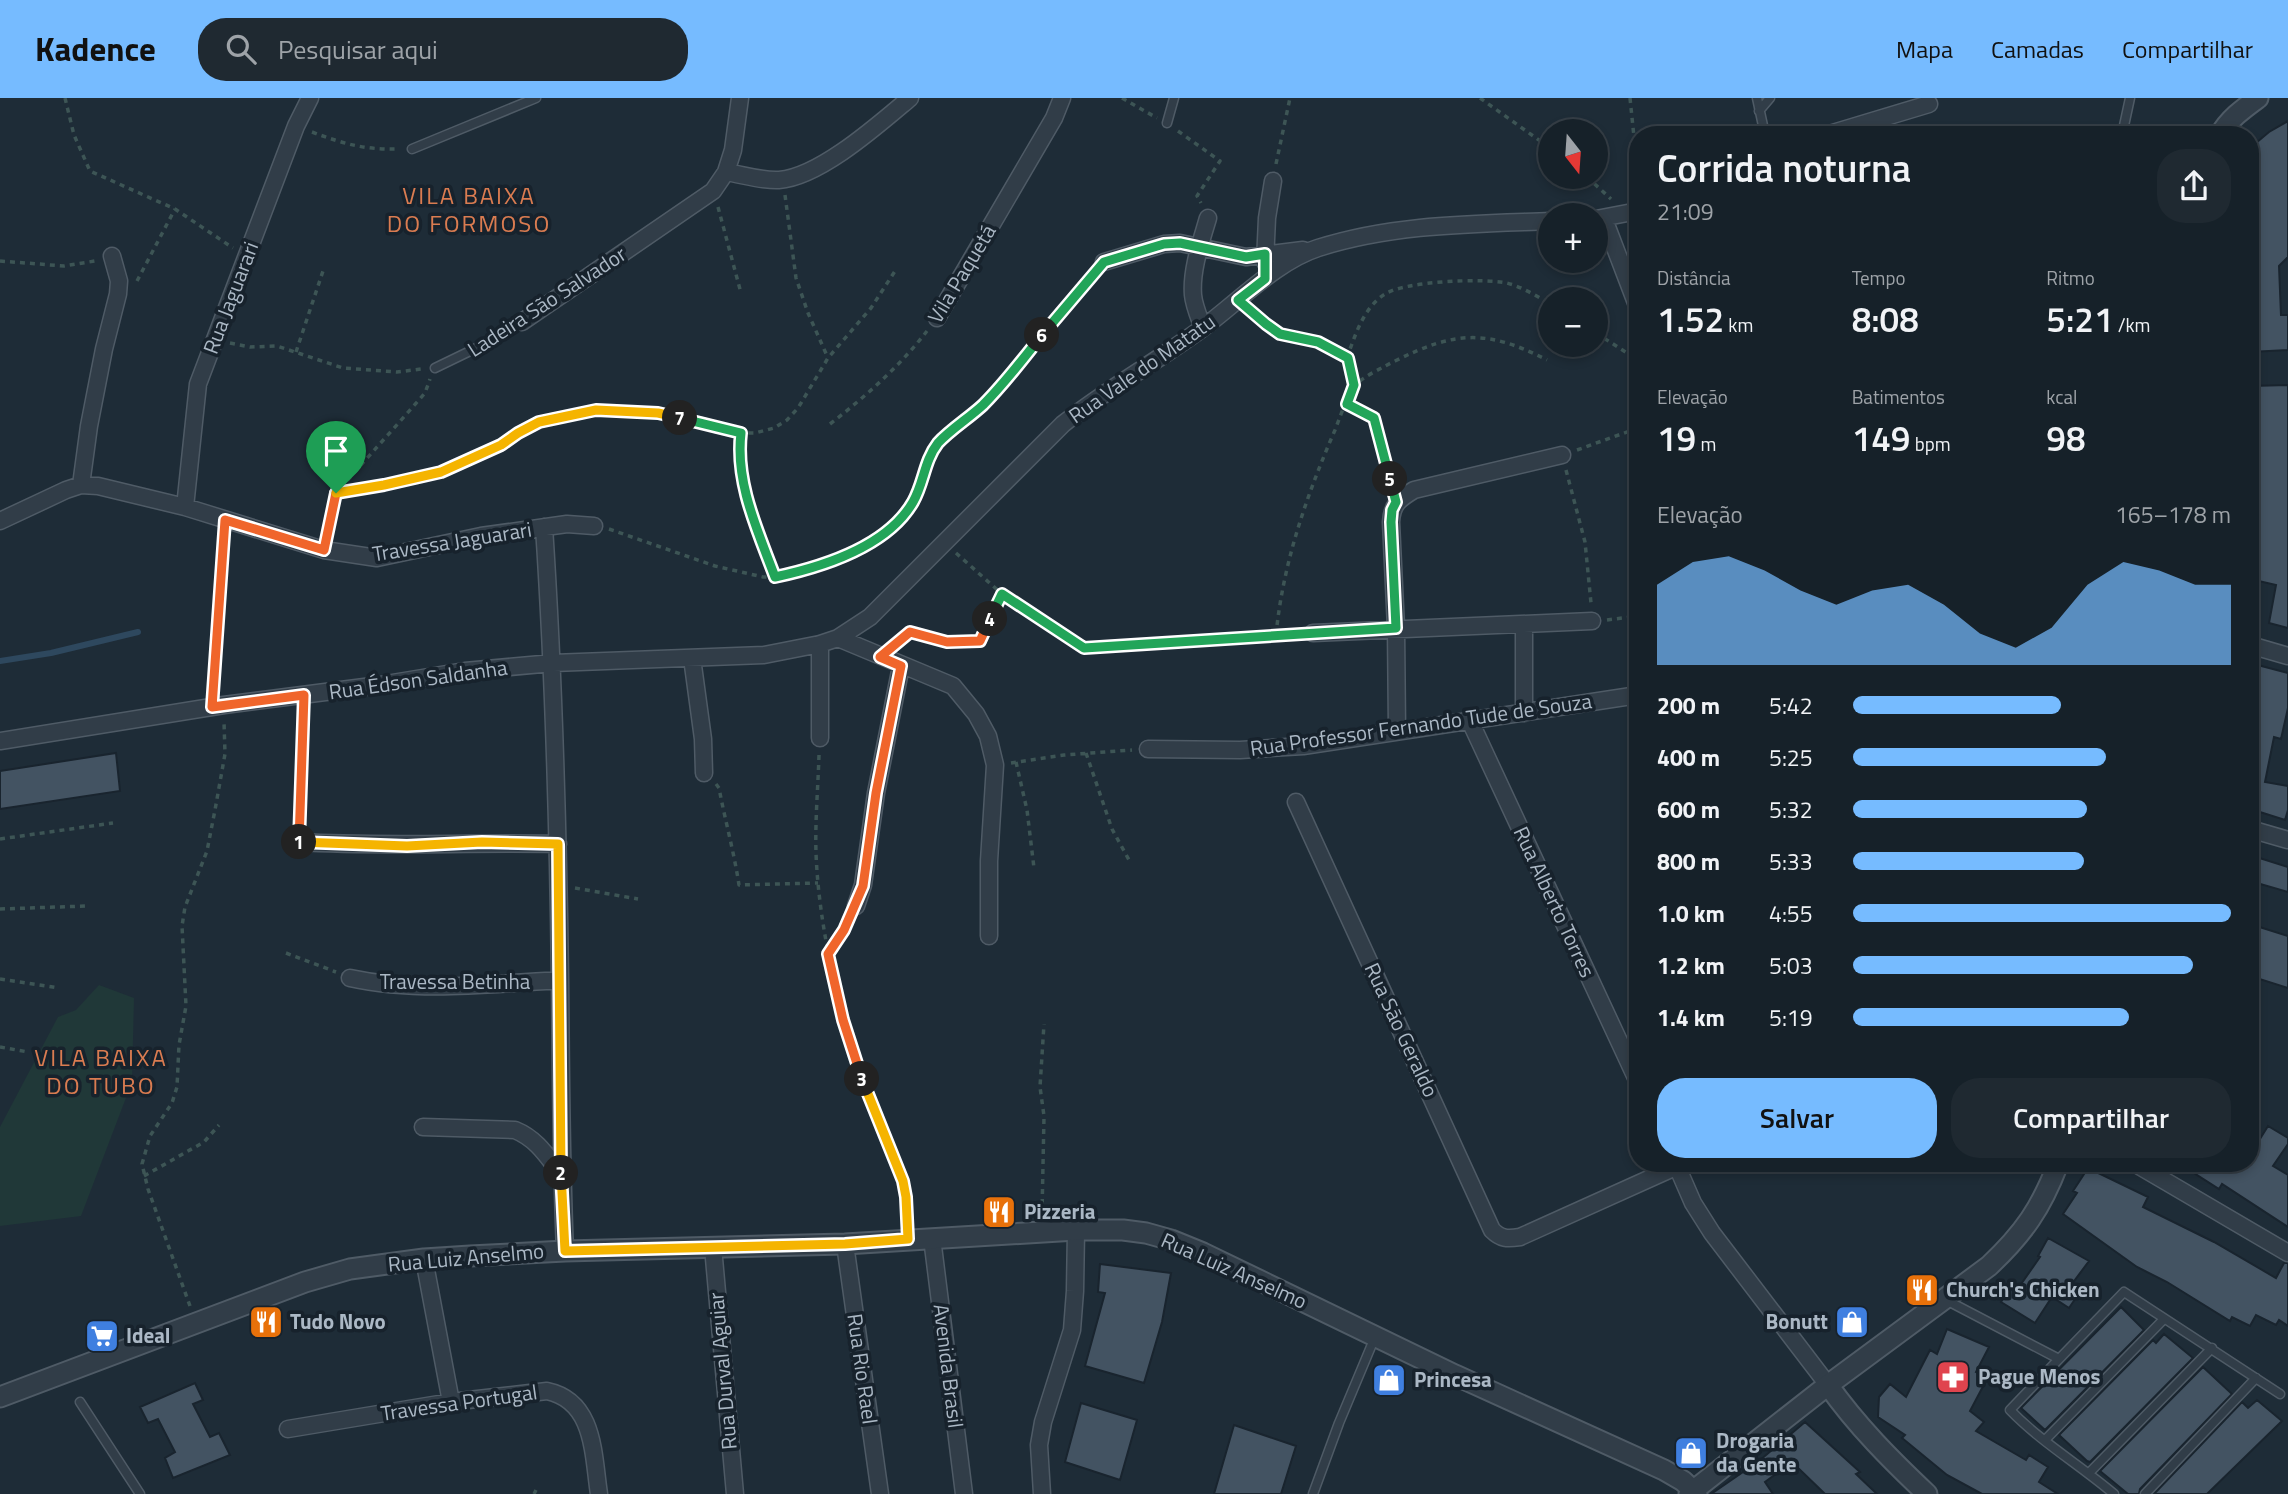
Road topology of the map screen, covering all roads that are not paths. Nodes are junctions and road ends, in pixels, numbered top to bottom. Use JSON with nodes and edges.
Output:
{"nodes":[{"id":1,"x":310,"y":98,"type":"edge"},
{"id":2,"x":536,"y":98,"type":"edge"},
{"id":3,"x":740,"y":98,"type":"edge"},
{"id":4,"x":910,"y":98,"type":"edge"},
{"id":5,"x":1062,"y":98,"type":"edge"},
{"id":6,"x":1174,"y":98,"type":"edge"},
{"id":7,"x":1757,"y":98,"type":"edge"},
{"id":8,"x":1770,"y":98,"type":"edge"},
{"id":9,"x":2130,"y":98,"type":"edge"},
{"id":10,"x":2258,"y":98,"type":"edge"},
{"id":11,"x":1929,"y":104,"type":"dead end"},
{"id":12,"x":1759,"y":111,"type":"junction"},
{"id":13,"x":1167,"y":123,"type":"dead end"},
{"id":14,"x":1763,"y":126,"type":"edge"},
{"id":15,"x":1856,"y":126,"type":"edge"},
{"id":16,"x":2124,"y":126,"type":"edge"},
{"id":17,"x":2225,"y":126,"type":"edge"},
{"id":18,"x":412,"y":149,"type":"road end"},
{"id":19,"x":726,"y":172,"type":"junction"},
{"id":20,"x":1273,"y":181,"type":"road end"},
{"id":21,"x":1629,"y":213,"type":"edge"},
{"id":22,"x":1208,"y":218,"type":"road end"},
{"id":23,"x":1608,"y":218,"type":"edge"},
{"id":24,"x":1608,"y":221,"type":"edge"},
{"id":25,"x":1538,"y":222,"type":"edge"},
{"id":26,"x":1199,"y":246,"type":"junction"},
{"id":27,"x":1316,"y":248,"type":"junction"},
{"id":28,"x":1265,"y":254,"type":"junction"},
{"id":29,"x":112,"y":256,"type":"road end"},
{"id":30,"x":1104,"y":262,"type":"road end"},
{"id":31,"x":1265,"y":279,"type":"junction"},
{"id":32,"x":1629,"y":283,"type":"edge"},
{"id":33,"x":937,"y":318,"type":"road end"},
{"id":34,"x":522,"y":322,"type":"joint"},
{"id":35,"x":1203,"y":328,"type":"junction"},
{"id":36,"x":435,"y":368,"type":"road end"},
{"id":37,"x":1562,"y":455,"type":"road end"},
{"id":38,"x":81,"y":485,"type":"junction"},
{"id":39,"x":185,"y":507,"type":"junction"},
{"id":40,"x":0,"y":521,"type":"edge"},
{"id":41,"x":594,"y":526,"type":"road end"},
{"id":42,"x":544,"y":527,"type":"junction"},
{"id":43,"x":1592,"y":621,"type":"road end"},
{"id":44,"x":1524,"y":624,"type":"junction"},
{"id":45,"x":1396,"y":628,"type":"junction"},
{"id":46,"x":1313,"y":633,"type":"road end"},
{"id":47,"x":838,"y":638,"type":"junction"},
{"id":48,"x":820,"y":644,"type":"junction"},
{"id":49,"x":2259,"y":648,"type":"edge"},
{"id":50,"x":2288,"y":656,"type":"edge"},
{"id":51,"x":692,"y":658,"type":"junction"},
{"id":52,"x":553,"y":663,"type":"junction"},
{"id":53,"x":901,"y":666,"type":"junction"},
{"id":54,"x":1629,"y":696,"type":"edge"},
{"id":55,"x":1524,"y":713,"type":"junction"},
{"id":56,"x":1470,"y":721,"type":"junction"},
{"id":57,"x":1397,"y":732,"type":"junction"},
{"id":58,"x":820,"y":738,"type":"road end"},
{"id":59,"x":0,"y":741,"type":"edge"},
{"id":60,"x":1147,"y":749,"type":"road end"},
{"id":61,"x":704,"y":773,"type":"road end"},
{"id":62,"x":1296,"y":802,"type":"dead end"},
{"id":63,"x":2259,"y":832,"type":"edge"},
{"id":64,"x":2288,"y":840,"type":"edge"},
{"id":65,"x":299,"y":842,"type":"road end"},
{"id":66,"x":558,"y":844,"type":"junction"},
{"id":67,"x":856,"y":906,"type":"road end"},
{"id":68,"x":989,"y":936,"type":"dead end"},
{"id":69,"x":350,"y":978,"type":"road end"},
{"id":70,"x":560,"y":980,"type":"junction"},
{"id":71,"x":843,"y":1020,"type":"road end"},
{"id":72,"x":1629,"y":1063,"type":"edge"},
{"id":73,"x":423,"y":1127,"type":"dead end"},
{"id":74,"x":1661,"y":1172,"type":"edge"},
{"id":75,"x":1681,"y":1172,"type":"edge"},
{"id":76,"x":2055,"y":1172,"type":"edge"},
{"id":77,"x":2150,"y":1172,"type":"edge"},
{"id":78,"x":561,"y":1174,"type":"junction"},
{"id":79,"x":1076,"y":1230,"type":"junction"},
{"id":80,"x":932,"y":1238,"type":"junction"},
{"id":81,"x":908,"y":1239,"type":"junction"},
{"id":82,"x":845,"y":1244,"type":"junction"},
{"id":83,"x":713,"y":1247,"type":"junction"},
{"id":84,"x":565,"y":1251,"type":"junction"},
{"id":85,"x":2288,"y":1253,"type":"edge"},
{"id":86,"x":424,"y":1259,"type":"junction"},
{"id":87,"x":1945,"y":1300,"type":"junction"},
{"id":88,"x":2164,"y":1319,"type":"junction"},
{"id":89,"x":1376,"y":1337,"type":"junction"},
{"id":90,"x":2212,"y":1348,"type":"junction"},
{"id":91,"x":2059,"y":1359,"type":"junction"},
{"id":92,"x":2256,"y":1378,"type":"junction"},
{"id":93,"x":1828,"y":1385,"type":"junction"},
{"id":94,"x":2280,"y":1394,"type":"dead end"},
{"id":95,"x":0,"y":1397,"type":"edge"},
{"id":96,"x":80,"y":1402,"type":"dead end"},
{"id":97,"x":452,"y":1402,"type":"junction"},
{"id":98,"x":288,"y":1429,"type":"dead end"},
{"id":99,"x":2045,"y":1440,"type":"junction"},
{"id":100,"x":2089,"y":1473,"type":"junction"},
{"id":101,"x":1693,"y":1493,"type":"edge"},
{"id":102,"x":140,"y":1494,"type":"edge"},
{"id":103,"x":599,"y":1494,"type":"edge"},
{"id":104,"x":735,"y":1494,"type":"edge"},
{"id":105,"x":880,"y":1494,"type":"edge"},
{"id":106,"x":964,"y":1494,"type":"edge"},
{"id":107,"x":1042,"y":1494,"type":"edge"},
{"id":108,"x":1313,"y":1494,"type":"edge"},
{"id":109,"x":1927,"y":1494,"type":"edge"},
{"id":110,"x":2114,"y":1494,"type":"edge"},
{"id":111,"x":2145,"y":1494,"type":"edge"}],
"edges":[{"from":1,"to":39,"type":"street","name":"Rua Jaguarari"},
{"from":2,"to":18,"type":"lane"},
{"from":3,"to":19,"type":"street"},
{"from":4,"to":19,"type":"street"},
{"from":5,"to":33,"type":"street","name":"Vila Paquetá"},
{"from":6,"to":13,"type":"lane"},
{"from":7,"to":12,"type":"lane"},
{"from":8,"to":12,"type":"lane"},
{"from":9,"to":16,"type":"lane"},
{"from":10,"to":17,"type":"street"},
{"from":11,"to":15,"type":"street"},
{"from":12,"to":14,"type":"lane"},
{"from":19,"to":34,"type":"street","name":"Ladeira São Salvador"},
{"from":20,"to":28,"type":"street"},
{"from":21,"to":23,"type":"street"},
{"from":22,"to":26,"type":"street"},
{"from":24,"to":32,"type":"street"},
{"from":25,"to":27,"type":"street","name":"Rua Vale do Matatu"},
{"from":26,"to":28,"type":"street"},
{"from":26,"to":30,"type":"street"},
{"from":26,"to":35,"type":"street"},
{"from":27,"to":28,"type":"street"},
{"from":27,"to":31,"type":"street","name":"Rua Vale do Matatu"},
{"from":28,"to":31,"type":"street"},
{"from":29,"to":38,"type":"street"},
{"from":31,"to":35,"type":"street","name":"Rua Vale do Matatu"},
{"from":34,"to":36,"type":"lane","name":"Ladeira São Salvador"},
{"from":35,"to":47,"type":"street","name":"Rua Vale do Matatu"},
{"from":37,"to":45,"type":"street"},
{"from":38,"to":39,"type":"street","name":"Travessa Jaguarari"},
{"from":38,"to":40,"type":"street"},
{"from":39,"to":42,"type":"street","name":"Travessa Jaguarari"},
{"from":41,"to":42,"type":"street","name":"Travessa Jaguarari"},
{"from":42,"to":52,"type":"street"},
{"from":43,"to":44,"type":"street"},
{"from":44,"to":45,"type":"street"},
{"from":44,"to":55,"type":"street"},
{"from":45,"to":46,"type":"street"},
{"from":45,"to":57,"type":"street"},
{"from":47,"to":48,"type":"street","name":"Rua Édson Saldanha"},
{"from":47,"to":53,"type":"street"},
{"from":48,"to":51,"type":"street","name":"Rua Édson Saldanha"},
{"from":48,"to":58,"type":"street"},
{"from":49,"to":50,"type":"street"},
{"from":51,"to":52,"type":"street","name":"Rua Édson Saldanha"},
{"from":51,"to":61,"type":"street"},
{"from":52,"to":59,"type":"street","name":"Rua Édson Saldanha"},
{"from":52,"to":66,"type":"street"},
{"from":53,"to":67,"type":"street"},
{"from":53,"to":68,"type":"street"},
{"from":54,"to":55,"type":"street","name":"Rua Professor Fernando Tude de Souza"},
{"from":55,"to":56,"type":"street","name":"Rua Professor Fernando Tude de Souza"},
{"from":56,"to":57,"type":"street","name":"Rua Professor Fernando Tude de Souza"},
{"from":56,"to":72,"type":"street","name":"Rua Alberto Torres"},
{"from":57,"to":60,"type":"street","name":"Rua Professor Fernando Tude de Souza"},
{"from":62,"to":74,"type":"street","name":"Rua Sāo Geraldo"},
{"from":63,"to":64,"type":"street"},
{"from":65,"to":66,"type":"street"},
{"from":66,"to":70,"type":"street"},
{"from":69,"to":70,"type":"street","name":"Travessa Betinha"},
{"from":70,"to":78,"type":"street"},
{"from":71,"to":81,"type":"lane"},
{"from":73,"to":78,"type":"street"},
{"from":75,"to":93,"type":"street"},
{"from":76,"to":87,"type":"street"},
{"from":77,"to":85,"type":"street"},
{"from":78,"to":84,"type":"street"},
{"from":79,"to":80,"type":"street","name":"Rua Luiz Anselmo"},
{"from":79,"to":89,"type":"street","name":"Rua Luiz Anselmo"},
{"from":79,"to":107,"type":"street"},
{"from":80,"to":81,"type":"street","name":"Rua Luiz Anselmo"},
{"from":80,"to":106,"type":"street","name":"Avenida Brasil"},
{"from":81,"to":82,"type":"street","name":"Rua Luiz Anselmo"},
{"from":82,"to":83,"type":"street","name":"Rua Luiz Anselmo"},
{"from":82,"to":105,"type":"street","name":"Rua Rio Rael"},
{"from":83,"to":84,"type":"street","name":"Rua Luiz Anselmo"},
{"from":83,"to":104,"type":"street","name":"Rua Durval Aguiar"},
{"from":84,"to":86,"type":"street","name":"Rua Luiz Anselmo"},
{"from":86,"to":95,"type":"street","name":"Rua Luiz Anselmo"},
{"from":86,"to":97,"type":"street"},
{"from":87,"to":91,"type":"lane"},
{"from":87,"to":93,"type":"street"},
{"from":88,"to":90,"type":"lane"},
{"from":88,"to":91,"type":"lane"},
{"from":88,"to":99,"type":"lane"},
{"from":89,"to":101,"type":"street","name":"Rua Luiz Anselmo"},
{"from":89,"to":108,"type":"lane"},
{"from":90,"to":92,"type":"lane"},
{"from":90,"to":100,"type":"lane"},
{"from":91,"to":99,"type":"lane"},
{"from":92,"to":94,"type":"lane"},
{"from":92,"to":111,"type":"lane"},
{"from":93,"to":101,"type":"street"},
{"from":93,"to":109,"type":"street"},
{"from":96,"to":102,"type":"lane"},
{"from":97,"to":98,"type":"street","name":"Travessa Portugal"},
{"from":97,"to":103,"type":"street","name":"Travessa Portugal"},
{"from":99,"to":100,"type":"lane"},
{"from":100,"to":110,"type":"lane"}]}
